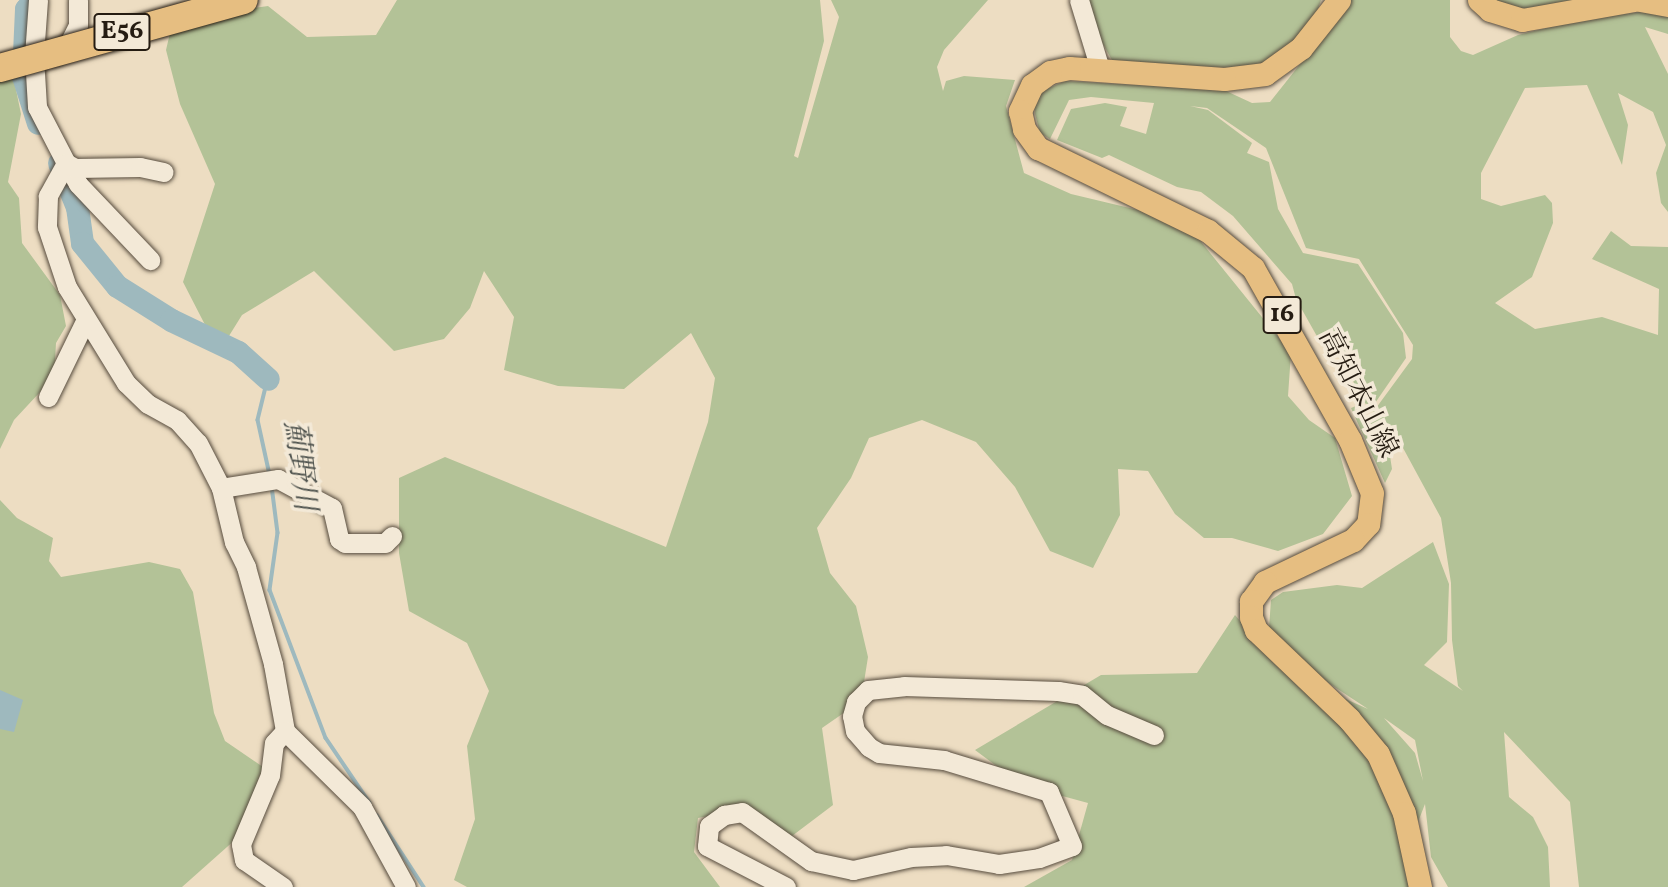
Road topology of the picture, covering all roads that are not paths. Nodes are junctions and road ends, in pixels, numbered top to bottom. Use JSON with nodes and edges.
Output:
{"nodes":[{"id":1,"x":78,"y":0,"type":"edge"},
{"id":2,"x":206,"y":0,"type":"edge"},
{"id":3,"x":244,"y":0,"type":"edge"},
{"id":4,"x":1079,"y":0,"type":"edge"},
{"id":5,"x":1339,"y":0,"type":"edge"},
{"id":6,"x":1479,"y":0,"type":"edge"},
{"id":7,"x":1634,"y":0,"type":"edge"},
{"id":8,"x":1640,"y":0,"type":"edge"},
{"id":9,"x":39,"y":4,"type":"edge"},
{"id":10,"x":1668,"y":5,"type":"edge"},
{"id":11,"x":34,"y":56,"type":"junction"},
{"id":12,"x":0,"y":58,"type":"edge"},
{"id":13,"x":0,"y":68,"type":"edge"},
{"id":14,"x":1100,"y":69,"type":"junction"},
{"id":15,"x":62,"y":170,"type":"junction"},
{"id":16,"x":163,"y":172,"type":"dead end"},
{"id":17,"x":150,"y":260,"type":"dead end"},
{"id":18,"x":85,"y":321,"type":"junction"},
{"id":19,"x":48,"y":397,"type":"dead end"},
{"id":20,"x":221,"y":488,"type":"junction"},
{"id":21,"x":392,"y":536,"type":"dead end"},
{"id":22,"x":285,"y":731,"type":"junction"},
{"id":23,"x":1154,"y":735,"type":"dead end"},
{"id":24,"x":283,"y":887,"type":"edge"},
{"id":25,"x":406,"y":887,"type":"edge"},
{"id":26,"x":786,"y":887,"type":"edge"},
{"id":27,"x":1420,"y":887,"type":"edge"}],
"edges":[{"from":1,"to":11,"type":"street"},
{"from":2,"to":12,"type":"highway","number":"E56"},
{"from":3,"to":13,"type":"highway","number":"E56","bridge":true},
{"from":4,"to":14,"type":"street"},
{"from":5,"to":14,"type":"main road","name":"高知本山線","number":"16"},
{"from":6,"to":7,"type":"main road"},
{"from":8,"to":10,"type":"main road"},
{"from":9,"to":11,"type":"street"},
{"from":11,"to":15,"type":"street"},
{"from":14,"to":27,"type":"main road","name":"高知本山線","number":"16"},
{"from":15,"to":16,"type":"street"},
{"from":15,"to":17,"type":"street"},
{"from":15,"to":18,"type":"street"},
{"from":18,"to":19,"type":"street"},
{"from":18,"to":20,"type":"street"},
{"from":20,"to":21,"type":"street"},
{"from":20,"to":22,"type":"street"},
{"from":22,"to":24,"type":"street"},
{"from":22,"to":25,"type":"street"},
{"from":23,"to":26,"type":"street"}]}
